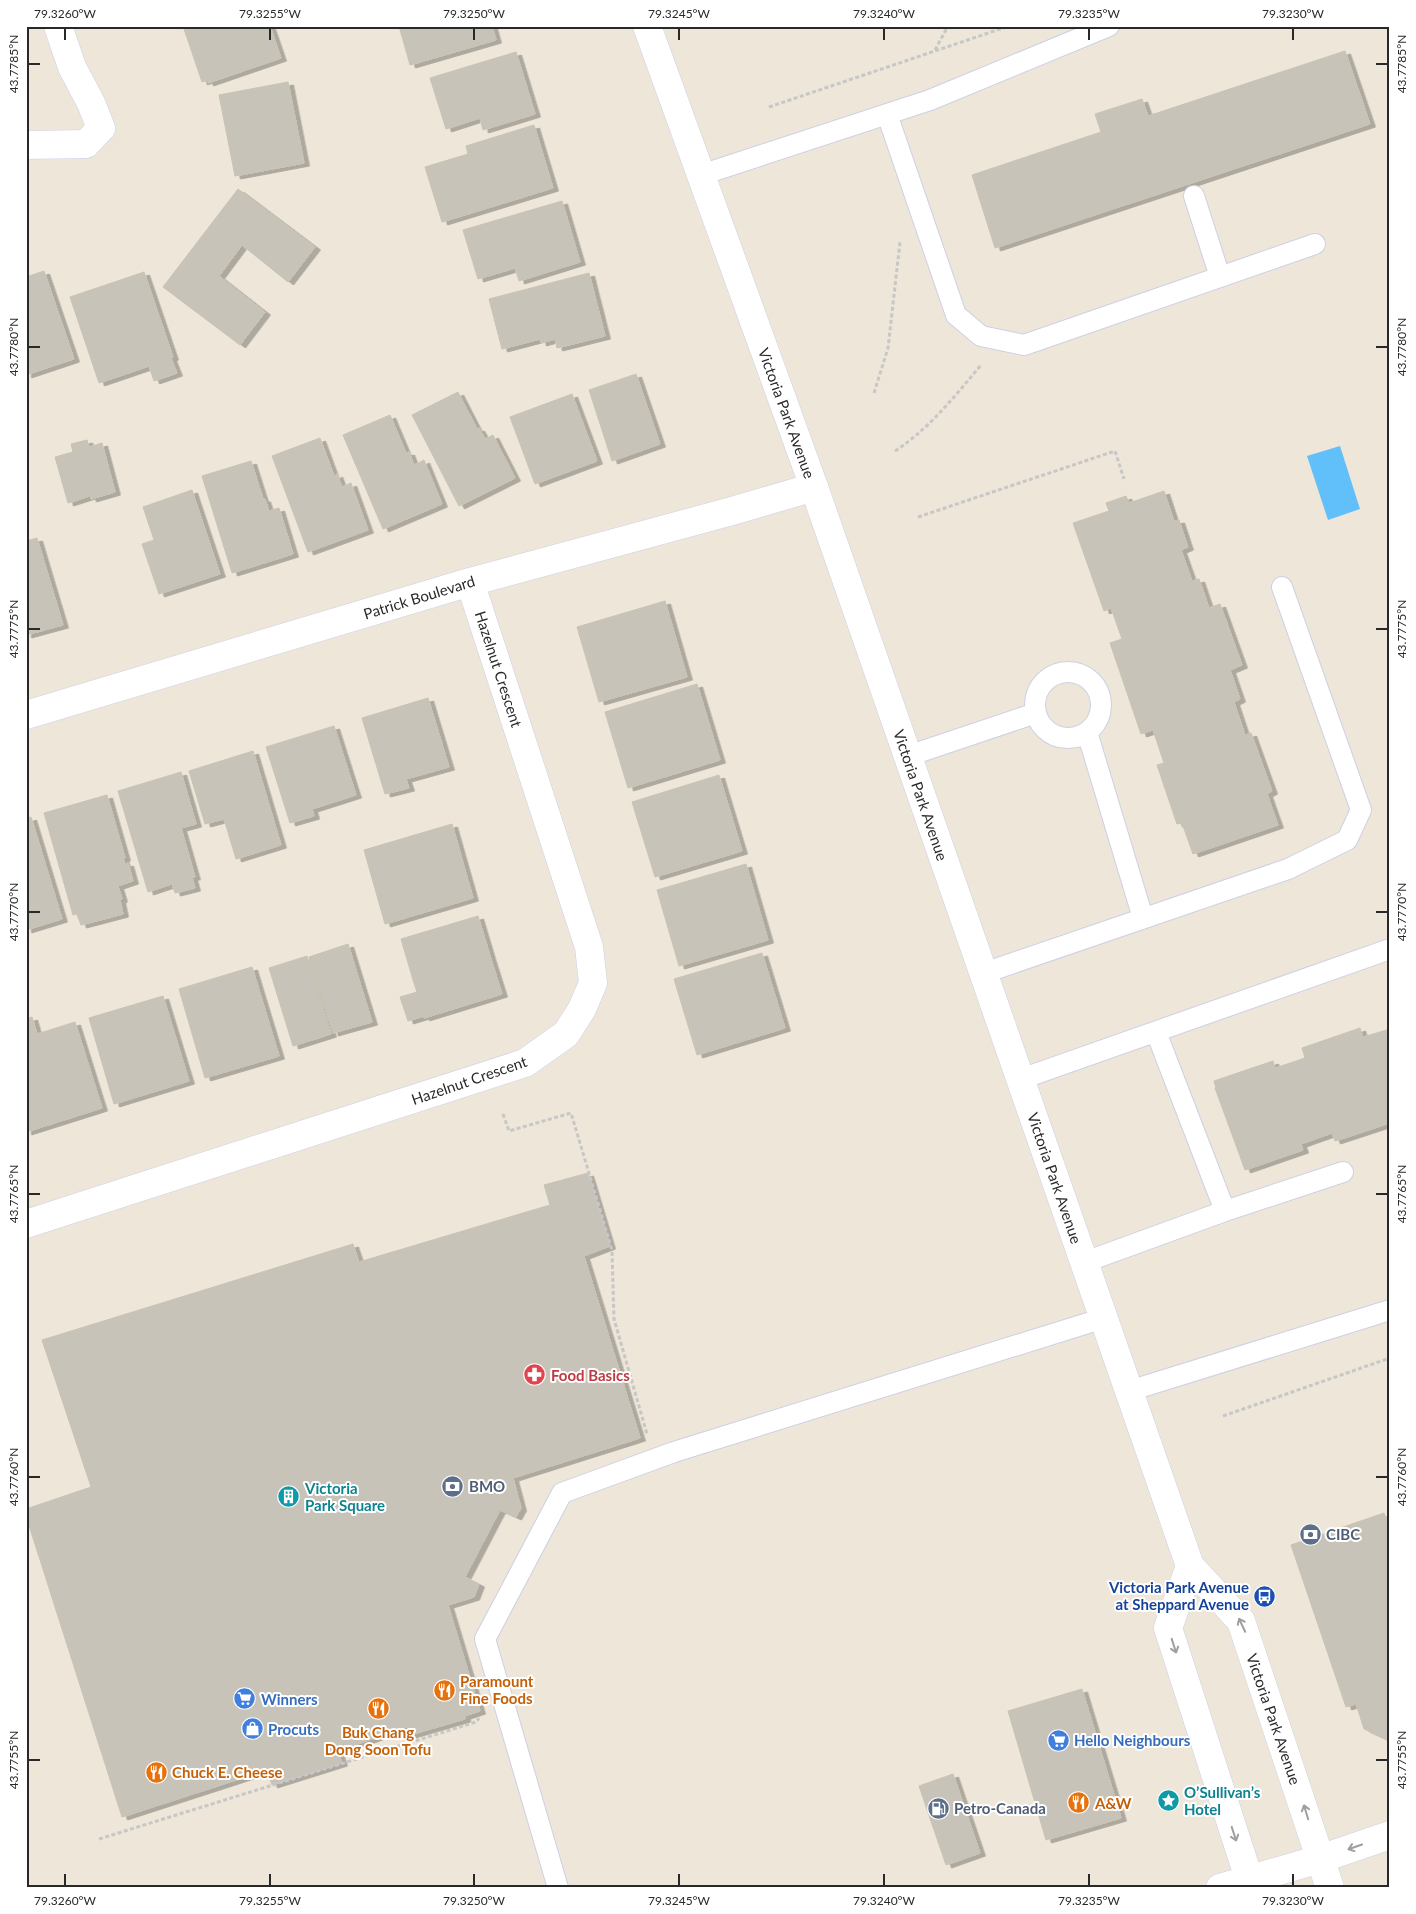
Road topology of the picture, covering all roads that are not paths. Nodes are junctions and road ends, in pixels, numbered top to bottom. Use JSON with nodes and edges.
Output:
{"nodes":[{"id":1,"x":58,"y":26,"type":"edge"},
{"id":2,"x":647,"y":26,"type":"edge"},
{"id":3,"x":1109,"y":26,"type":"edge"},
{"id":4,"x":887,"y":114,"type":"junction"},
{"id":5,"x":26,"y":145,"type":"edge"},
{"id":6,"x":701,"y":175,"type":"junction"},
{"id":7,"x":1194,"y":196,"type":"dead end"},
{"id":8,"x":1315,"y":244,"type":"dead end"},
{"id":9,"x":1220,"y":277,"type":"junction"},
{"id":10,"x":814,"y":487,"type":"junction"},
{"id":11,"x":470,"y":582,"type":"junction"},
{"id":12,"x":1282,"y":588,"type":"dead end"},
{"id":13,"x":1036,"y":714,"type":"junction"},
{"id":14,"x":26,"y":715,"type":"edge"},
{"id":15,"x":1087,"y":732,"type":"junction"},
{"id":16,"x":908,"y":756,"type":"junction"},
{"id":17,"x":1143,"y":918,"type":"junction"},
{"id":18,"x":1390,"y":949,"type":"edge"},
{"id":19,"x":984,"y":973,"type":"junction"},
{"id":20,"x":1156,"y":1032,"type":"junction"},
{"id":21,"x":1021,"y":1079,"type":"junction"},
{"id":22,"x":1343,"y":1172,"type":"dead end"},
{"id":23,"x":1225,"y":1211,"type":"junction"},
{"id":24,"x":26,"y":1224,"type":"edge"},
{"id":25,"x":1084,"y":1262,"type":"junction"},
{"id":26,"x":1390,"y":1310,"type":"edge"},
{"id":27,"x":1104,"y":1318,"type":"junction"},
{"id":28,"x":1129,"y":1391,"type":"junction"},
{"id":29,"x":1190,"y":1566,"type":"junction"},
{"id":30,"x":1390,"y":1834,"type":"edge"},
{"id":31,"x":1320,"y":1859,"type":"junction"},
{"id":32,"x":1250,"y":1883,"type":"edge"},
{"id":33,"x":558,"y":1888,"type":"edge"},
{"id":34,"x":1220,"y":1888,"type":"edge"},
{"id":35,"x":1330,"y":1888,"type":"edge"}],
"edges":[{"from":1,"to":5,"type":"main road"},
{"from":2,"to":6,"type":"main road","name":"Victoria Park Avenue"},
{"from":3,"to":4,"type":"lane"},
{"from":4,"to":6,"type":"lane"},
{"from":4,"to":9,"type":"lane"},
{"from":6,"to":10,"type":"main road","name":"Victoria Park Avenue"},
{"from":7,"to":9,"type":"lane"},
{"from":8,"to":9,"type":"lane"},
{"from":10,"to":11,"type":"main road","name":"Patrick Boulevard"},
{"from":10,"to":16,"type":"main road","name":"Victoria Park Avenue"},
{"from":11,"to":14,"type":"main road","name":"Patrick Boulevard"},
{"from":11,"to":24,"type":"main road","name":"Hazelnut Crescent"},
{"from":12,"to":17,"type":"lane"},
{"from":13,"to":15,"type":"lane"},
{"from":13,"to":15,"type":"lane"},
{"from":13,"to":16,"type":"lane"},
{"from":15,"to":17,"type":"lane"},
{"from":16,"to":19,"type":"main road","name":"Victoria Park Avenue"},
{"from":17,"to":19,"type":"lane"},
{"from":18,"to":20,"type":"lane"},
{"from":19,"to":21,"type":"main road","name":"Victoria Park Avenue"},
{"from":20,"to":21,"type":"lane"},
{"from":20,"to":23,"type":"lane"},
{"from":21,"to":25,"type":"main road","name":"Victoria Park Avenue"},
{"from":22,"to":23,"type":"lane"},
{"from":23,"to":25,"type":"lane"},
{"from":25,"to":27,"type":"main road","name":"Victoria Park Avenue"},
{"from":26,"to":28,"type":"lane"},
{"from":27,"to":28,"type":"main road","name":"Victoria Park Avenue"},
{"from":27,"to":33,"type":"lane"},
{"from":28,"to":29,"type":"main road","name":"Victoria Park Avenue"},
{"from":31,"to":29,"type":"main road","name":"Victoria Park Avenue","one_way":true},
{"from":29,"to":32,"type":"main road","one_way":true},
{"from":30,"to":31,"type":"main road","one_way":true},
{"from":31,"to":32,"type":"main road"},
{"from":31,"to":35,"type":"main road","name":"Victoria Park Avenue"},
{"from":32,"to":34,"type":"main road"}]}
